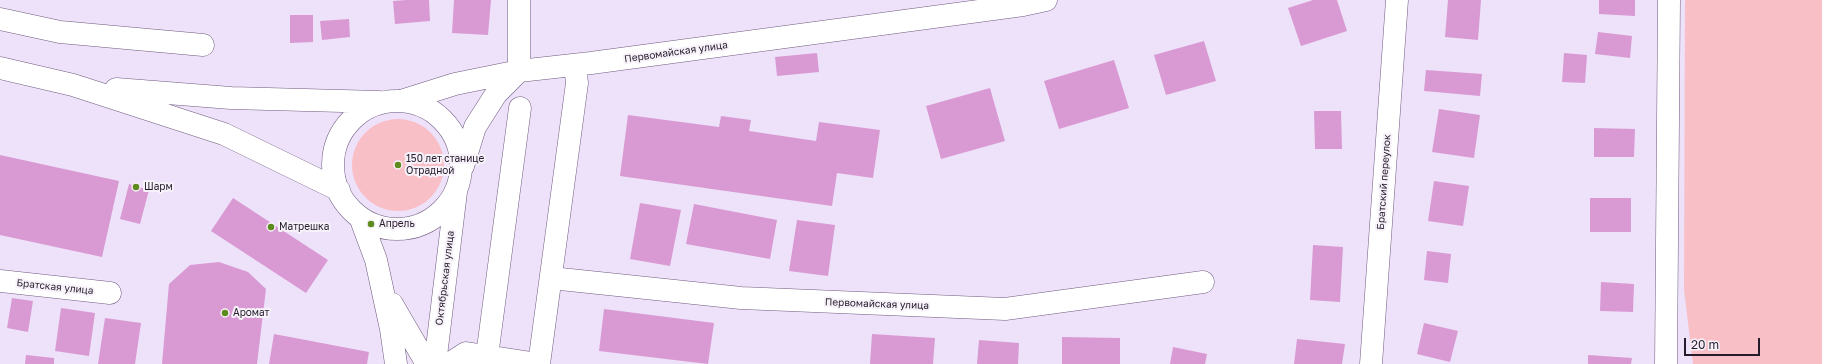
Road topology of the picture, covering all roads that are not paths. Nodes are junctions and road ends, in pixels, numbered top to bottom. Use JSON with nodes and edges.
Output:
{"nodes":[{"id":1,"x":519,"y":0,"type":"edge"},
{"id":2,"x":1046,"y":0,"type":"edge"},
{"id":3,"x":1397,"y":0,"type":"edge"},
{"id":4,"x":1669,"y":0,"type":"edge"},
{"id":5,"x":0,"y":19,"type":"edge"},
{"id":6,"x":203,"y":45,"type":"dead end"},
{"id":7,"x":575,"y":65,"type":"junction"},
{"id":8,"x":0,"y":68,"type":"edge"},
{"id":9,"x":518,"y":71,"type":"junction"},
{"id":10,"x":73,"y":85,"type":"junction"},
{"id":11,"x":392,"y":102,"type":"junction"},
{"id":12,"x":520,"y":108,"type":"dead end"},
{"id":13,"x":462,"y":171,"type":"junction"},
{"id":14,"x":339,"y":190,"type":"junction"},
{"id":15,"x":456,"y":192,"type":"junction"},
{"id":16,"x":360,"y":217,"type":"junction"},
{"id":17,"x":551,"y":278,"type":"junction"},
{"id":18,"x":0,"y":281,"type":"edge"},
{"id":19,"x":1203,"y":282,"type":"dead end"},
{"id":20,"x":383,"y":290,"type":"junction"},
{"id":21,"x":110,"y":293,"type":"dead end"},
{"id":22,"x":487,"y":356,"type":"junction"},
{"id":23,"x":396,"y":364,"type":"edge"},
{"id":24,"x":427,"y":364,"type":"edge"},
{"id":25,"x":435,"y":364,"type":"edge"},
{"id":26,"x":449,"y":364,"type":"edge"},
{"id":27,"x":539,"y":364,"type":"edge"},
{"id":28,"x":1371,"y":364,"type":"edge"},
{"id":29,"x":1666,"y":364,"type":"edge"}],
"edges":[{"from":1,"to":9,"type":"street"},
{"from":2,"to":7,"type":"street","name":"Первомайская улица"},
{"from":3,"to":28,"type":"street","name":"Братский переулок"},
{"from":4,"to":29,"type":"street"},
{"from":5,"to":6,"type":"street"},
{"from":7,"to":9,"type":"street","name":"Первомайская улица"},
{"from":7,"to":17,"type":"street"},
{"from":8,"to":10,"type":"street"},
{"from":9,"to":11,"type":"street","name":"Первомайская улица"},
{"from":9,"to":13,"type":"street"},
{"from":10,"to":11,"type":"street"},
{"from":10,"to":14,"type":"street"},
{"from":11,"to":13,"type":"street"},
{"from":11,"to":14,"type":"street"},
{"from":12,"to":22,"type":"street"},
{"from":13,"to":15,"type":"street"},
{"from":14,"to":16,"type":"street"},
{"from":15,"to":16,"type":"street"},
{"from":15,"to":25,"type":"street","name":"Октябрьская улица"},
{"from":16,"to":20,"type":"street"},
{"from":17,"to":19,"type":"street","name":"Первомайская улица"},
{"from":17,"to":27,"type":"street"},
{"from":18,"to":21,"type":"street","name":"Братская улица"},
{"from":20,"to":23,"type":"street"},
{"from":20,"to":24,"type":"street"},
{"from":22,"to":26,"type":"street"},
{"from":22,"to":27,"type":"street"}]}
